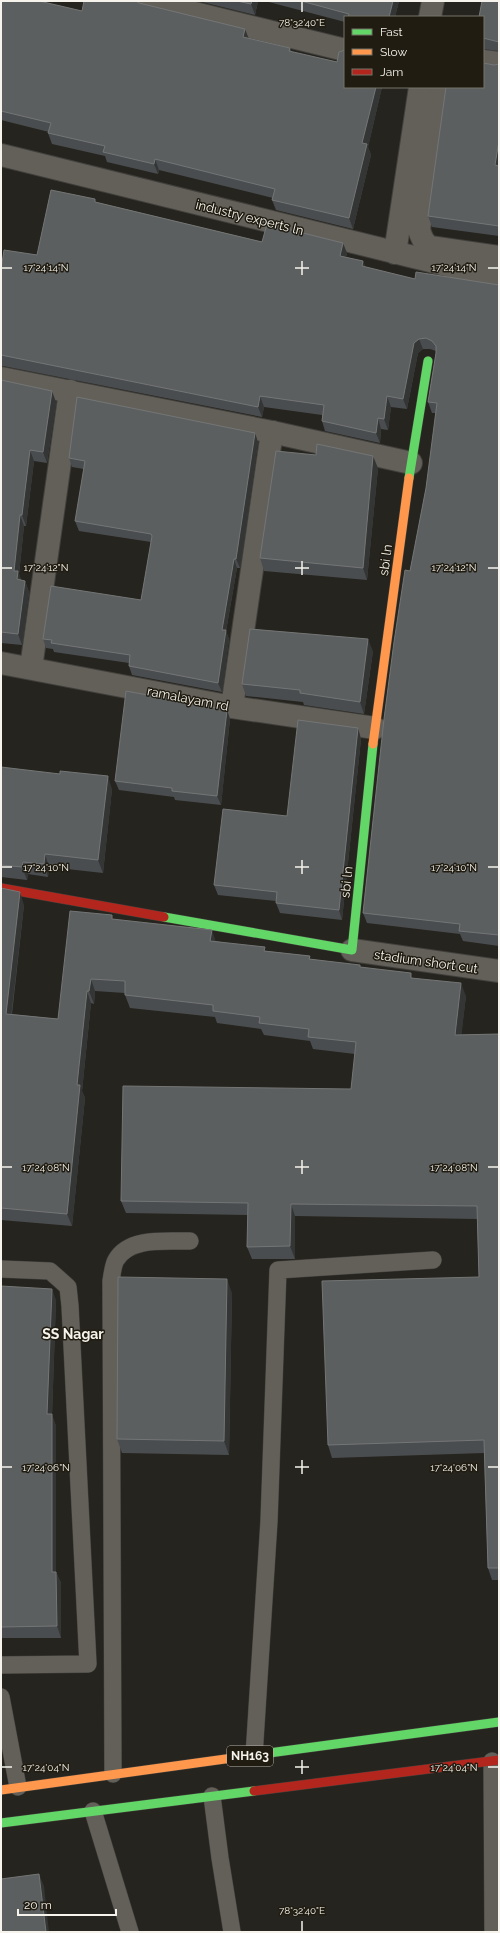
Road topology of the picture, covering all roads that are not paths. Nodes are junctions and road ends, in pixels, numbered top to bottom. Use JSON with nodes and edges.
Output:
{"nodes":[{"id":1,"x":146,"y":1,"type":"edge"},
{"id":2,"x":433,"y":1,"type":"edge"},
{"id":3,"x":430,"y":16,"type":"edge"},
{"id":4,"x":344,"y":50,"type":"edge"},
{"id":5,"x":484,"y":61,"type":"edge"},
{"id":6,"x":499,"y":63,"type":"edge"},
{"id":7,"x":420,"y":88,"type":"edge"},
{"id":8,"x":439,"y":88,"type":"edge"},
{"id":9,"x":1,"y":156,"type":"edge"},
{"id":10,"x":395,"y":252,"type":"junction"},
{"id":11,"x":499,"y":256,"type":"edge"},
{"id":12,"x":499,"y":278,"type":"edge"},
{"id":13,"x":428,"y":361,"type":"dead end"},
{"id":14,"x":1,"y":378,"type":"edge"},
{"id":15,"x":70,"y":391,"type":"junction"},
{"id":16,"x":272,"y":432,"type":"junction"},
{"id":17,"x":412,"y":463,"type":"junction"},
{"id":18,"x":1,"y":662,"type":"edge"},
{"id":19,"x":31,"y":668,"type":"junction"},
{"id":20,"x":232,"y":706,"type":"junction"},
{"id":21,"x":375,"y":728,"type":"junction"},
{"id":22,"x":1,"y":888,"type":"edge"},
{"id":23,"x":352,"y":950,"type":"junction"},
{"id":24,"x":499,"y":971,"type":"edge"},
{"id":25,"x":190,"y":1241,"type":"dead end"},
{"id":26,"x":433,"y":1260,"type":"dead end"},
{"id":27,"x":1,"y":1269,"type":"edge"},
{"id":28,"x":1,"y":1665,"type":"edge"},
{"id":29,"x":1,"y":1697,"type":"edge"},
{"id":30,"x":499,"y":1722,"type":"edge"},
{"id":31,"x":254,"y":1756,"type":"junction"},
{"id":32,"x":495,"y":1760,"type":"edge"},
{"id":33,"x":113,"y":1774,"type":"junction"},
{"id":34,"x":9,"y":1788,"type":"edge"},
{"id":35,"x":212,"y":1796,"type":"junction"},
{"id":36,"x":93,"y":1811,"type":"junction"},
{"id":37,"x":1,"y":1823,"type":"edge"},
{"id":38,"x":130,"y":1932,"type":"edge"},
{"id":39,"x":232,"y":1932,"type":"edge"},
{"id":40,"x":493,"y":1932,"type":"edge"}],
"edges":[{"from":1,"to":4,"type":"street"},
{"from":2,"to":3,"type":"street"},
{"from":5,"to":6,"type":"street"},
{"from":7,"to":10,"type":"street"},
{"from":8,"to":11,"type":"street"},
{"from":9,"to":10,"type":"street","name":"industry experts ln"},
{"from":10,"to":12,"type":"street","name":"industry experts ln"},
{"from":13,"to":17,"type":"main road","name":"sbi ln"},
{"from":14,"to":15,"type":"street"},
{"from":15,"to":16,"type":"street"},
{"from":15,"to":19,"type":"street"},
{"from":16,"to":17,"type":"street"},
{"from":16,"to":20,"type":"street"},
{"from":17,"to":21,"type":"main road","name":"sbi ln"},
{"from":18,"to":19,"type":"street","name":"ramalayam rd"},
{"from":19,"to":20,"type":"street","name":"ramalayam rd"},
{"from":20,"to":21,"type":"street","name":"ramalayam rd"},
{"from":21,"to":23,"type":"main road","name":"sbi ln"},
{"from":22,"to":23,"type":"main road"},
{"from":23,"to":24,"type":"street","name":"stadium short cut"},
{"from":25,"to":33,"type":"lane"},
{"from":26,"to":31,"type":"lane"},
{"from":27,"to":28,"type":"lane"},
{"from":29,"to":34,"type":"lane"},
{"from":30,"to":31,"type":"main road","number":"NH163"},
{"from":31,"to":33,"type":"main road","number":"NH163"},
{"from":32,"to":35,"type":"main road"},
{"from":32,"to":40,"type":"lane"},
{"from":33,"to":34,"type":"main road","number":"NH163"},
{"from":35,"to":36,"type":"main road"},
{"from":35,"to":39,"type":"lane"},
{"from":36,"to":37,"type":"main road"},
{"from":36,"to":38,"type":"lane"}]}
